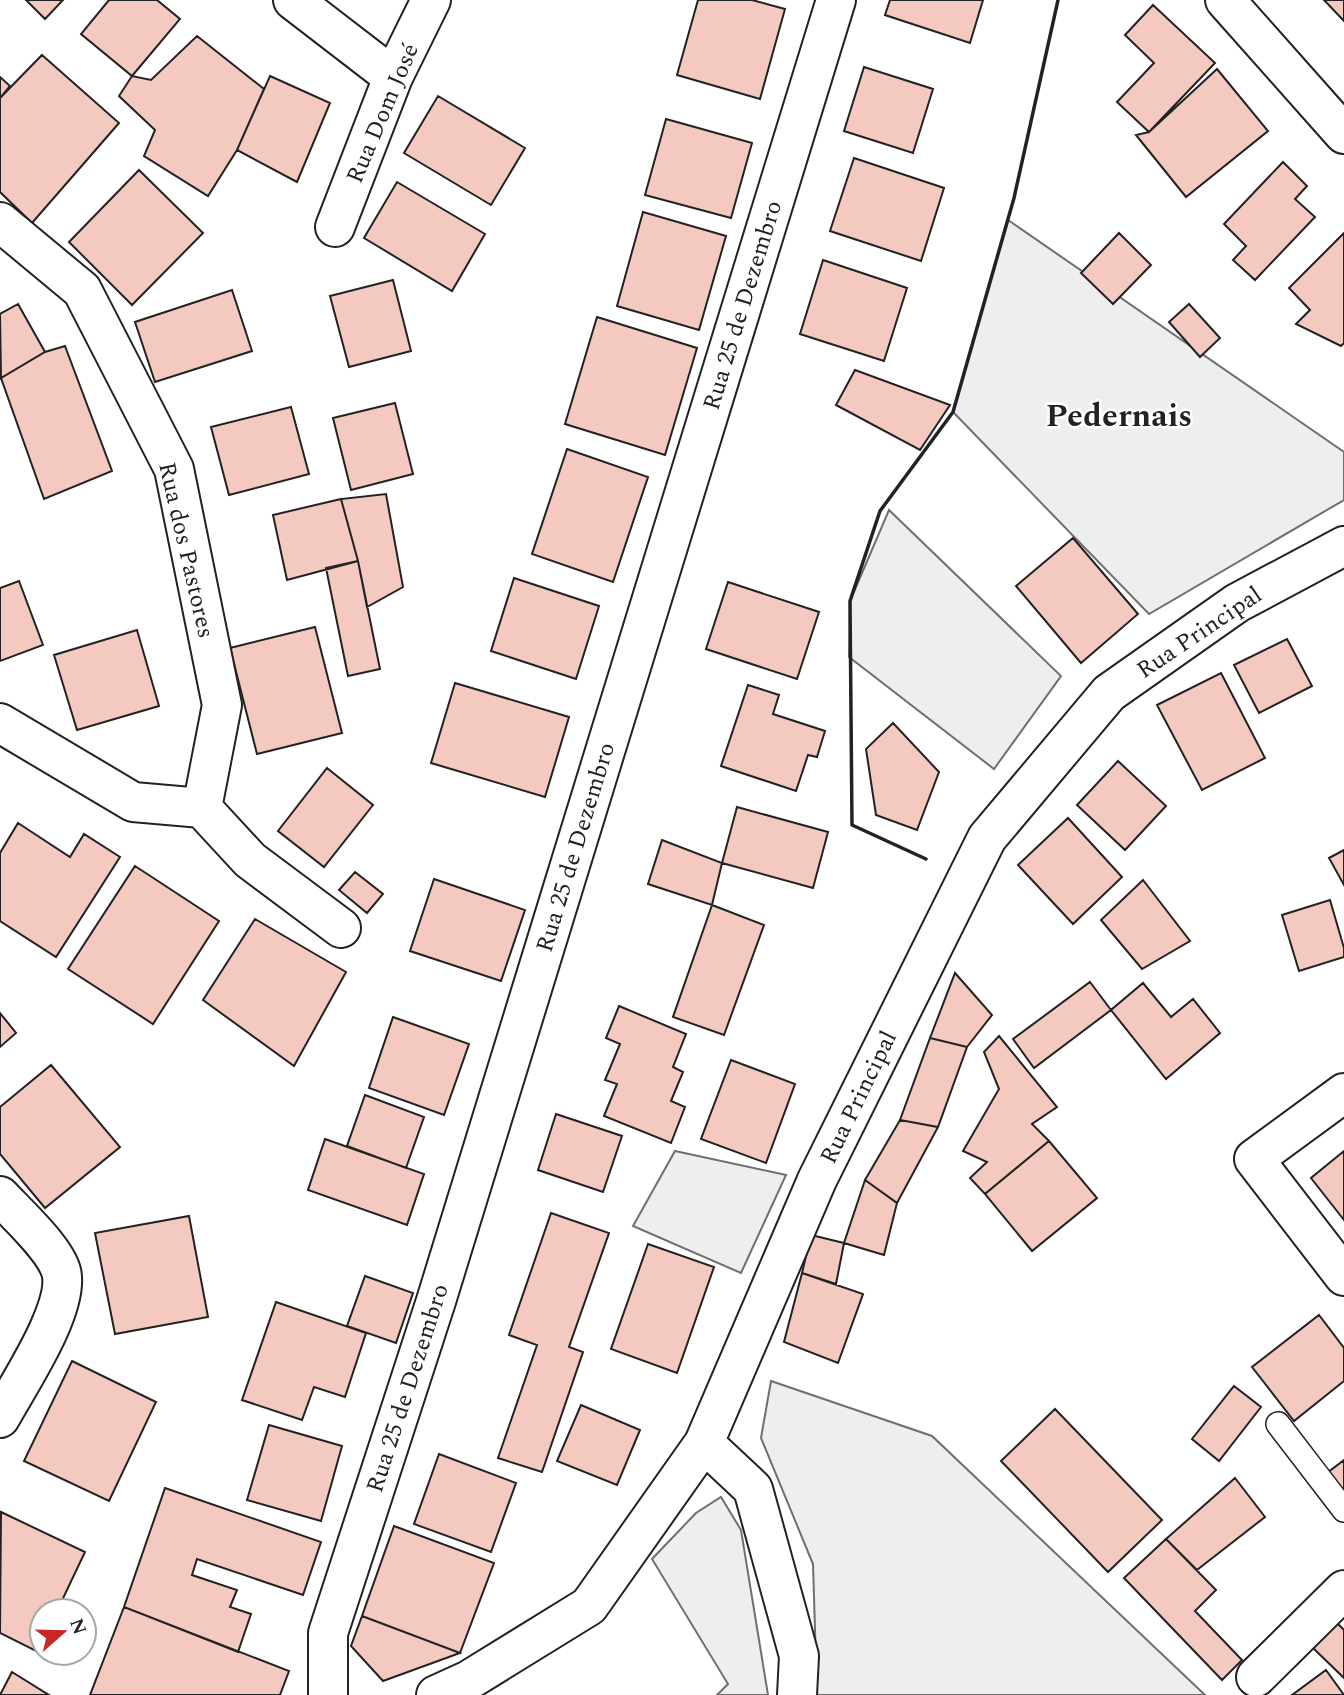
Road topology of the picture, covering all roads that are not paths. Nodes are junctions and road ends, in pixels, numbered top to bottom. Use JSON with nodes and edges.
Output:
{"nodes":[{"id":1,"x":293,"y":0,"type":"edge"},
{"id":2,"x":431,"y":0,"type":"edge"},
{"id":3,"x":836,"y":0,"type":"edge"},
{"id":4,"x":1225,"y":0,"type":"edge"},
{"id":5,"x":393,"y":77,"type":"junction"},
{"id":6,"x":1344,"y":135,"type":"edge"},
{"id":7,"x":0,"y":222,"type":"edge"},
{"id":8,"x":335,"y":227,"type":"dead end"},
{"id":9,"x":1344,"y":547,"type":"edge"},
{"id":10,"x":0,"y":723,"type":"edge"},
{"id":11,"x":202,"y":808,"type":"junction"},
{"id":12,"x":341,"y":928,"type":"dead end"},
{"id":13,"x":1344,"y":1093,"type":"edge"},
{"id":14,"x":0,"y":1196,"type":"edge"},
{"id":15,"x":1344,"y":1276,"type":"edge"},
{"id":16,"x":0,"y":1418,"type":"edge"},
{"id":17,"x":1278,"y":1424,"type":"dead end"},
{"id":18,"x":704,"y":1443,"type":"junction"},
{"id":19,"x":1344,"y":1510,"type":"edge"},
{"id":20,"x":1344,"y":1590,"type":"edge"},
{"id":21,"x":1256,"y":1677,"type":"dead end"},
{"id":22,"x":328,"y":1695,"type":"edge"},
{"id":23,"x":436,"y":1695,"type":"edge"},
{"id":24,"x":797,"y":1695,"type":"edge"}],
"edges":[{"from":1,"to":5,"type":"street"},
{"from":2,"to":5,"type":"street","name":"Rua Dom José"},
{"from":3,"to":22,"type":"street","name":"Rua 25 de Dezembro"},
{"from":4,"to":6,"type":"street"},
{"from":5,"to":8,"type":"street","name":"Rua Dom José"},
{"from":7,"to":11,"type":"street","name":"Rua dos Pastores"},
{"from":9,"to":18,"type":"street","name":"Rua Principal"},
{"from":10,"to":11,"type":"street"},
{"from":11,"to":12,"type":"street"},
{"from":13,"to":15,"type":"street"},
{"from":14,"to":16,"type":"street"},
{"from":17,"to":19,"type":"lane"},
{"from":18,"to":23,"type":"street","name":"Rua Principal"},
{"from":18,"to":24,"type":"street"},
{"from":20,"to":21,"type":"street"}]}
